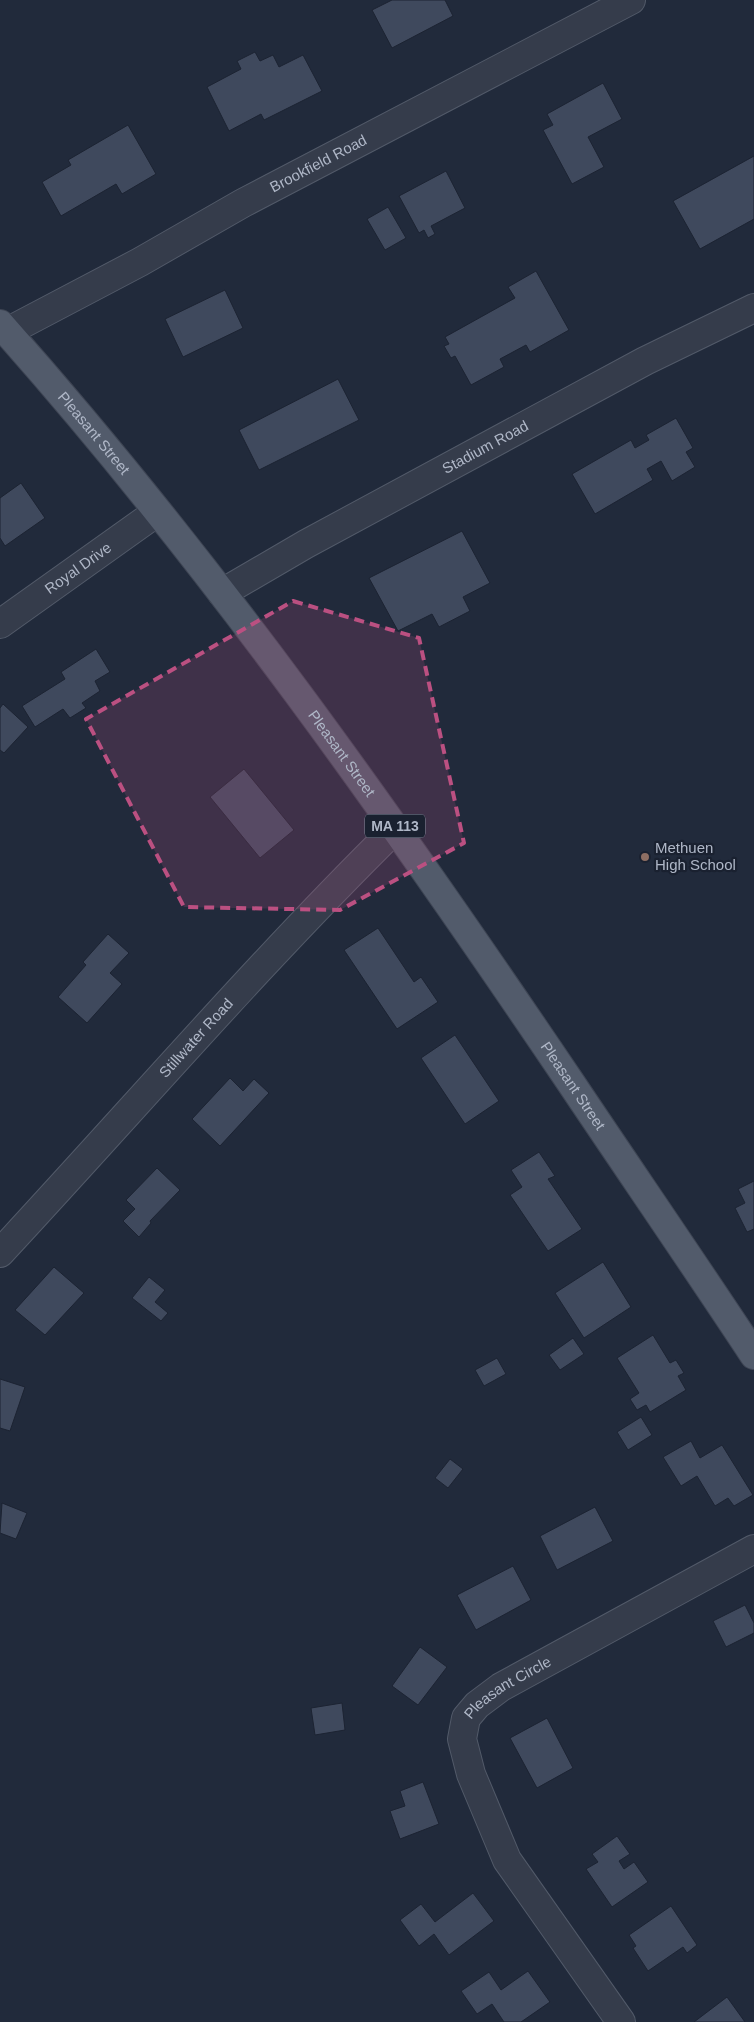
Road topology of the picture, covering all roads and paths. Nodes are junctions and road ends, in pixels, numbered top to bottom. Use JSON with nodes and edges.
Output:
{"nodes":[{"id":1,"x":631,"y":0,"type":"edge"},
{"id":2,"x":754,"y":308,"type":"edge"},
{"id":3,"x":4,"y":328,"type":"edge"},
{"id":4,"x":157,"y":512,"type":"junction"},
{"id":5,"x":222,"y":593,"type":"junction"},
{"id":6,"x":0,"y":624,"type":"edge"},
{"id":7,"x":396,"y":828,"type":"junction"},
{"id":8,"x":0,"y":1252,"type":"edge"},
{"id":9,"x":754,"y":1355,"type":"edge"},
{"id":10,"x":754,"y":1549,"type":"edge"},
{"id":11,"x":621,"y":2022,"type":"edge"}],
"edges":[{"from":1,"to":3,"type":"street","name":"Brookfield Road"},
{"from":2,"to":5,"type":"street","name":"Stadium Road"},
{"from":3,"to":4,"type":"main road","name":"Pleasant Street","number":"MA 113"},
{"from":4,"to":5,"type":"main road","name":"Pleasant Street","number":"MA 113"},
{"from":4,"to":6,"type":"street","name":"Royal Drive"},
{"from":5,"to":7,"type":"main road","name":"Pleasant Street","number":"MA 113"},
{"from":7,"to":8,"type":"street","name":"Stillwater Road"},
{"from":7,"to":9,"type":"main road","name":"Pleasant Street","number":"MA 113"},
{"from":10,"to":11,"type":"street","name":"Pleasant Circle"}]}
